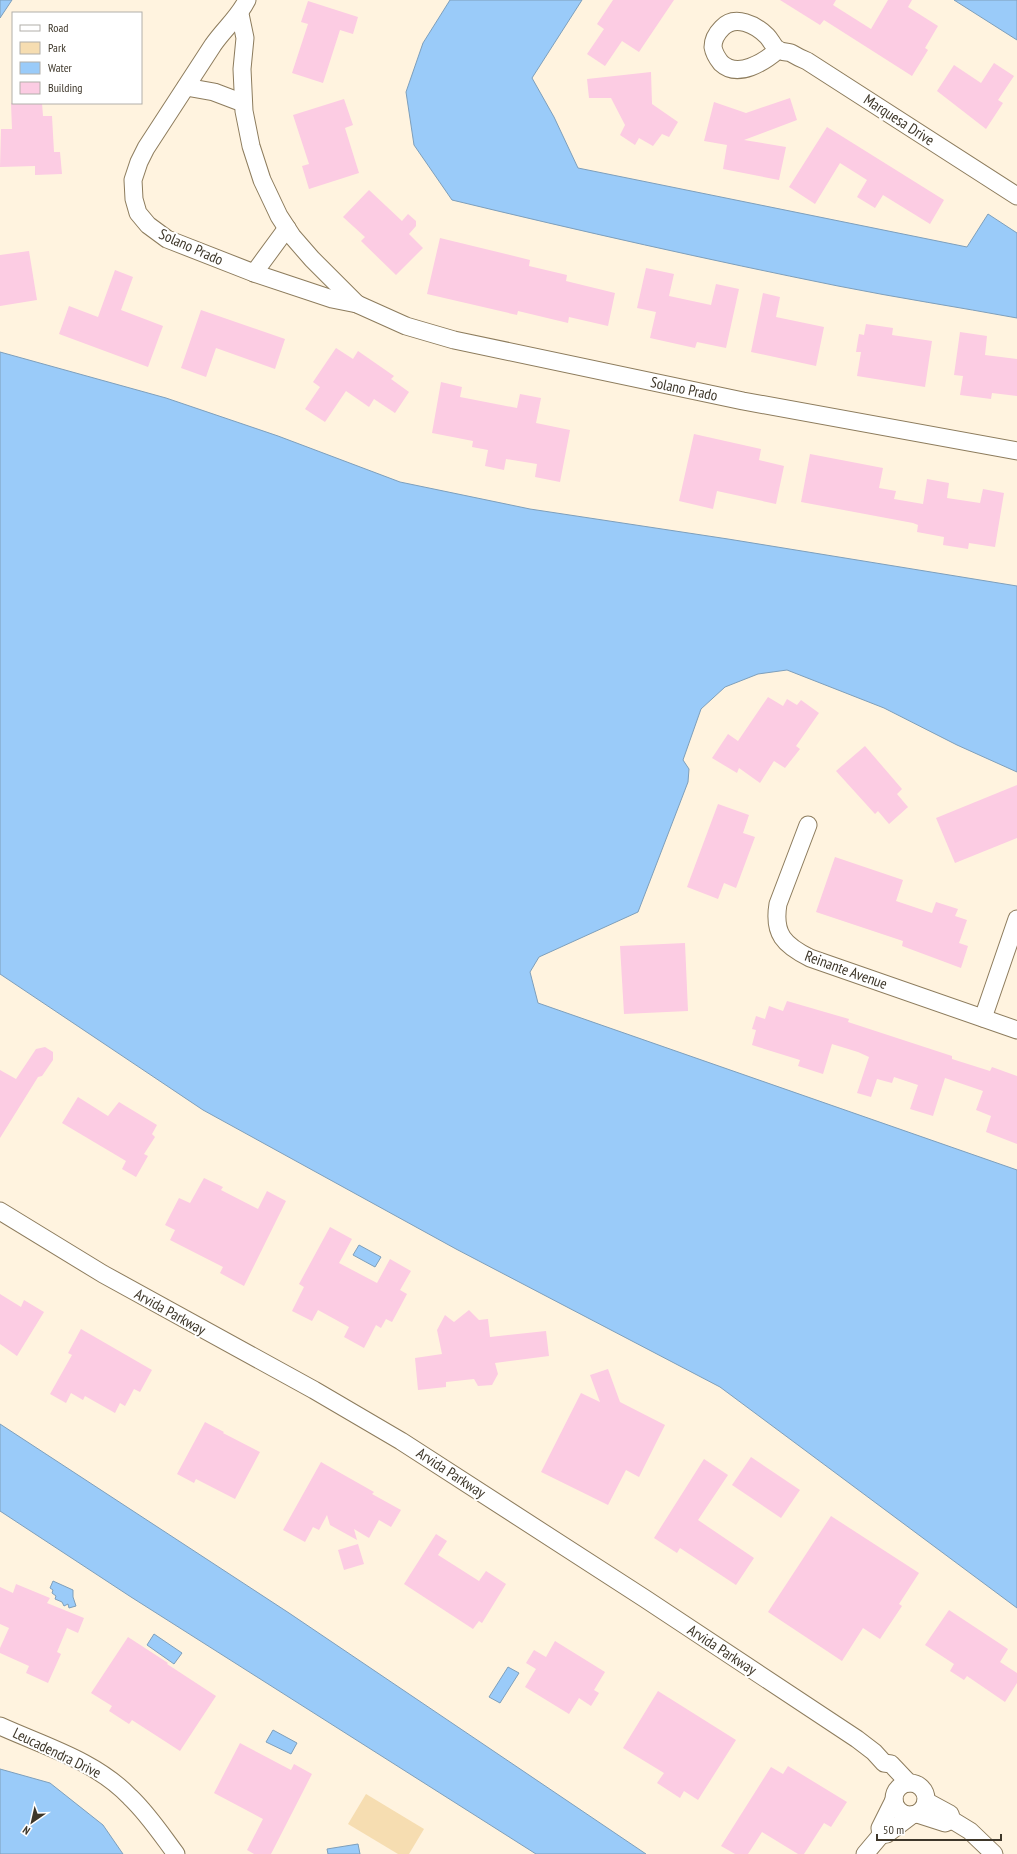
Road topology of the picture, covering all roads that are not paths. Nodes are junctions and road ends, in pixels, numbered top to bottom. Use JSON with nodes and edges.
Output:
{"nodes":[{"id":1,"x":244,"y":7,"type":"edge"},
{"id":2,"x":778,"y":50,"type":"dead end"},
{"id":3,"x":186,"y":86,"type":"junction"},
{"id":4,"x":243,"y":103,"type":"junction"},
{"id":5,"x":1017,"y":196,"type":"edge"},
{"id":6,"x":287,"y":228,"type":"junction"},
{"id":7,"x":254,"y":273,"type":"junction"},
{"id":8,"x":358,"y":304,"type":"junction"},
{"id":9,"x":1017,"y":451,"type":"edge"},
{"id":10,"x":808,"y":825,"type":"dead end"},
{"id":11,"x":1017,"y":919,"type":"edge"},
{"id":12,"x":983,"y":1018,"type":"junction"},
{"id":13,"x":1017,"y":1030,"type":"edge"},
{"id":14,"x":0,"y":1211,"type":"edge"},
{"id":15,"x":0,"y":1726,"type":"edge"},
{"id":16,"x":884,"y":1763,"type":"junction"},
{"id":17,"x":909,"y":1783,"type":"junction"},
{"id":18,"x":895,"y":1796,"type":"junction"},
{"id":19,"x":918,"y":1810,"type":"junction"},
{"id":20,"x":881,"y":1835,"type":"junction"},
{"id":21,"x":176,"y":1854,"type":"edge"},
{"id":22,"x":864,"y":1854,"type":"edge"},
{"id":23,"x":994,"y":1854,"type":"edge"}],
"edges":[{"from":1,"to":3,"type":"street","name":"Solano Prado"},
{"from":1,"to":4,"type":"street","name":"Solano Prado"},
{"from":2,"to":5,"type":"street","name":"Marquesa Drive"},
{"from":3,"to":4,"type":"street"},
{"from":3,"to":7,"type":"street","name":"Solano Prado"},
{"from":4,"to":6,"type":"street","name":"Solano Prado"},
{"from":6,"to":7,"type":"street"},
{"from":6,"to":8,"type":"street","name":"Solano Prado"},
{"from":7,"to":8,"type":"street","name":"Solano Prado"},
{"from":8,"to":9,"type":"street","name":"Solano Prado"},
{"from":10,"to":12,"type":"street","name":"Reinante Avenue"},
{"from":11,"to":12,"type":"street"},
{"from":12,"to":13,"type":"street","name":"Reinante Avenue"},
{"from":14,"to":16,"type":"street","name":"Arvida Parkway"},
{"from":15,"to":21,"type":"street","name":"Leucadendra Drive"},
{"from":16,"to":17,"type":"street","name":"Arvida Parkway"},
{"from":16,"to":18,"type":"street"},
{"from":17,"to":18,"type":"street"},
{"from":17,"to":19,"type":"street","name":"Arvida Parkway"},
{"from":18,"to":19,"type":"street"},
{"from":18,"to":20,"type":"street"},
{"from":19,"to":20,"type":"street"},
{"from":19,"to":23,"type":"street"},
{"from":20,"to":22,"type":"street"}]}
